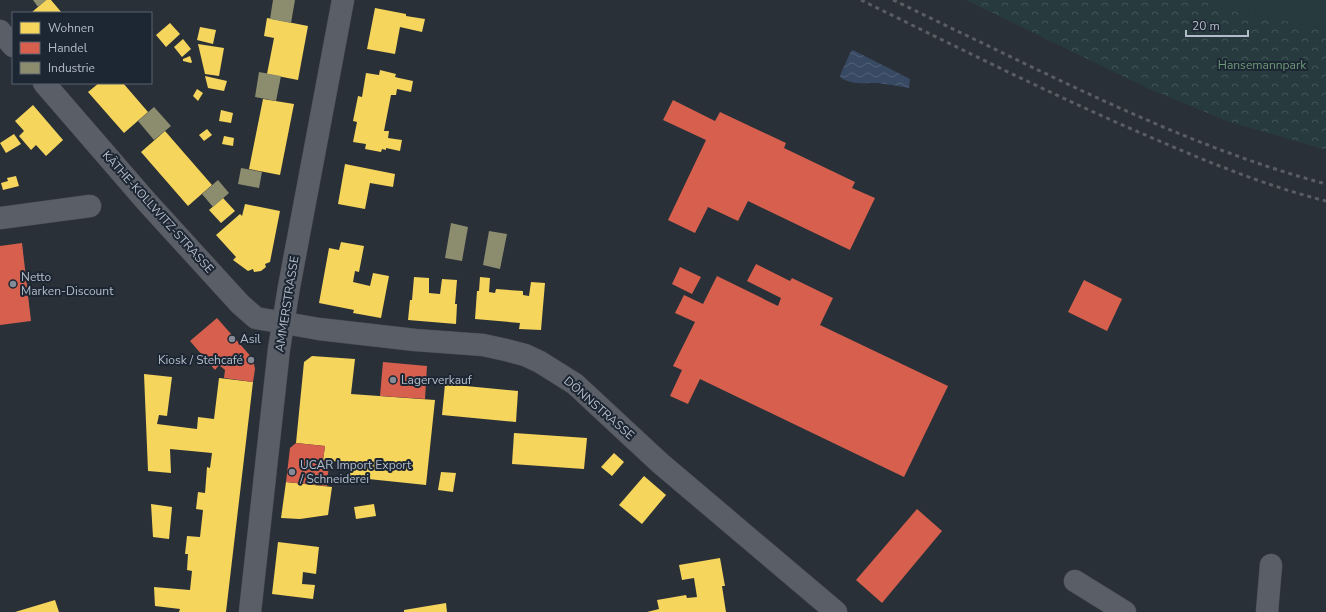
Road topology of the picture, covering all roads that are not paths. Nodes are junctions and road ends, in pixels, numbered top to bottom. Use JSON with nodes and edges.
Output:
{"nodes":[{"id":1,"x":343,"y":0,"type":"edge"},
{"id":2,"x":0,"y":31,"type":"edge"},
{"id":3,"x":12,"y":45,"type":"edge"},
{"id":4,"x":45,"y":84,"type":"edge"},
{"id":5,"x":90,"y":206,"type":"dead end"},
{"id":6,"x":0,"y":218,"type":"edge"},
{"id":7,"x":283,"y":323,"type":"junction"},
{"id":8,"x":1271,"y":565,"type":"dead end"},
{"id":9,"x":1075,"y":581,"type":"dead end"},
{"id":10,"x":825,"y":609,"type":"edge"},
{"id":11,"x":250,"y":612,"type":"edge"},
{"id":12,"x":1125,"y":612,"type":"edge"},
{"id":13,"x":1267,"y":612,"type":"edge"}],
"edges":[{"from":1,"to":7,"type":"street","name":"AMMERSTRASSE"},
{"from":2,"to":3,"type":"street"},
{"from":4,"to":7,"type":"street","name":"KÄTHE-KOLLWITZ-STRASSE"},
{"from":5,"to":6,"type":"street"},
{"from":7,"to":10,"type":"street","name":"DÖNNSTRASSE"},
{"from":7,"to":11,"type":"street","name":"AMMERSTRASSE"},
{"from":8,"to":13,"type":"street"},
{"from":9,"to":12,"type":"street"}]}
